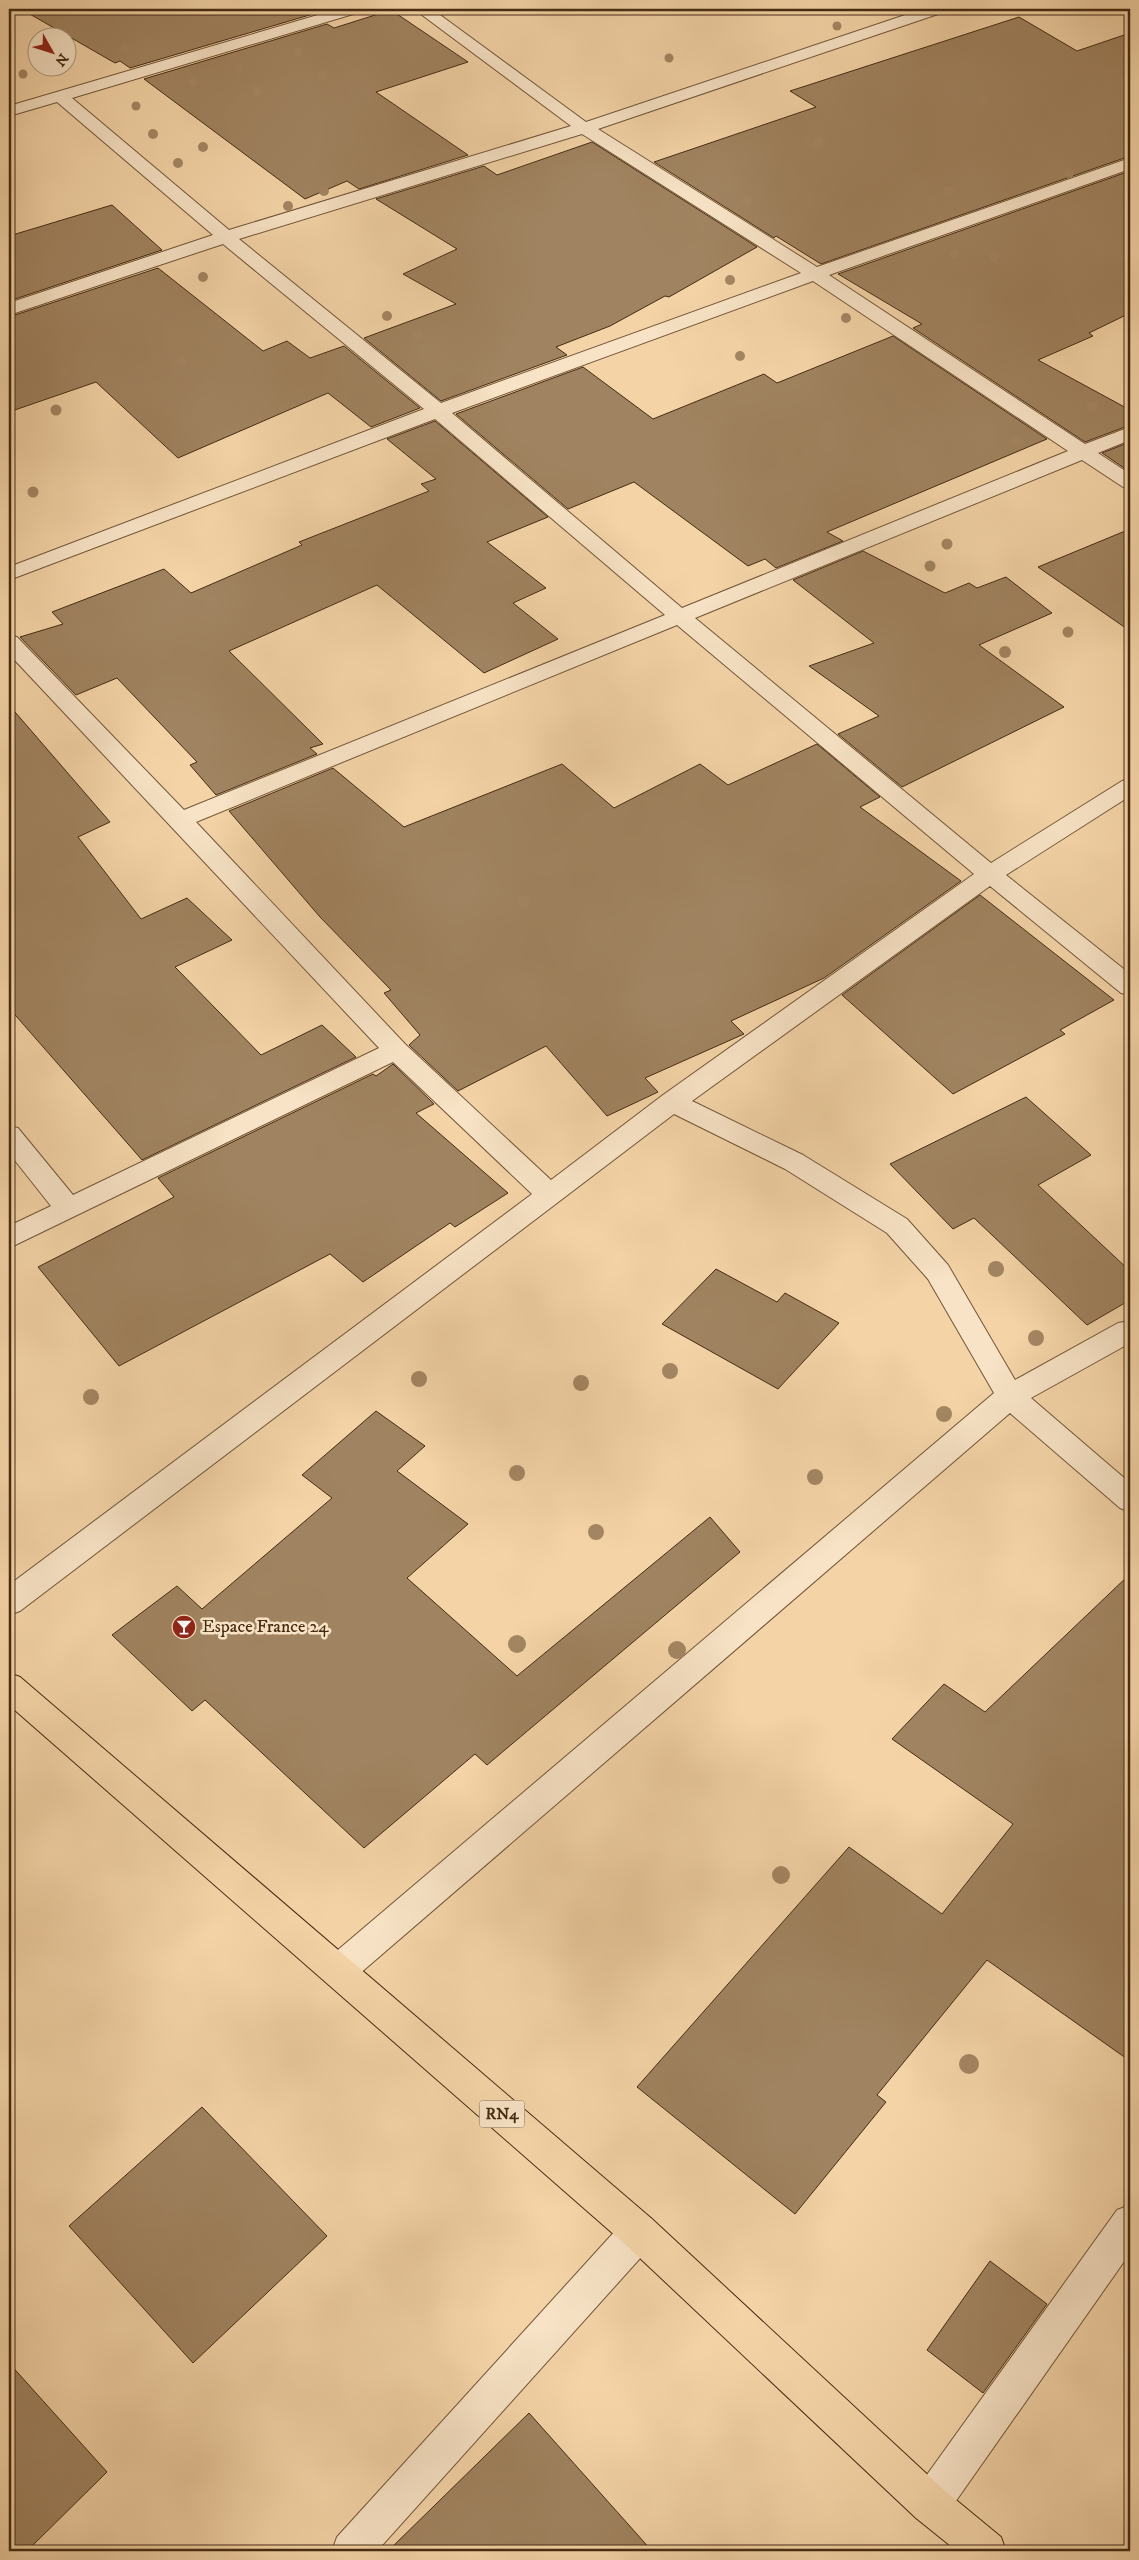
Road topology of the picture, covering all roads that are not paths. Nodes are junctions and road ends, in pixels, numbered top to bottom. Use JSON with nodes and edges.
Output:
{"nodes":[{"id":1,"x":354,"y":9,"type":"edge"},
{"id":2,"x":422,"y":9,"type":"edge"},
{"id":3,"x":938,"y":9,"type":"edge"},
{"id":4,"x":59,"y":95,"type":"junction"},
{"id":5,"x":17,"y":104,"type":"edge"},
{"id":6,"x":584,"y":128,"type":"junction"},
{"id":7,"x":1130,"y":163,"type":"edge"},
{"id":8,"x":226,"y":238,"type":"junction"},
{"id":9,"x":815,"y":274,"type":"junction"},
{"id":10,"x":9,"y":309,"type":"edge"},
{"id":11,"x":438,"y":411,"type":"junction"},
{"id":12,"x":1130,"y":433,"type":"edge"},
{"id":13,"x":1084,"y":451,"type":"junction"},
{"id":14,"x":1130,"y":483,"type":"edge"},
{"id":15,"x":9,"y":574,"type":"edge"},
{"id":16,"x":678,"y":617,"type":"junction"},
{"id":17,"x":9,"y":642,"type":"edge"},
{"id":18,"x":1130,"y":786,"type":"edge"},
{"id":19,"x":180,"y":820,"type":"junction"},
{"id":20,"x":989,"y":875,"type":"junction"},
{"id":21,"x":1130,"y":986,"type":"edge"},
{"id":22,"x":396,"y":1050,"type":"junction"},
{"id":23,"x":672,"y":1102,"type":"junction"},
{"id":24,"x":9,"y":1135,"type":"edge"},
{"id":25,"x":548,"y":1193,"type":"junction"},
{"id":26,"x":69,"y":1209,"type":"junction"},
{"id":27,"x":9,"y":1238,"type":"edge"},
{"id":28,"x":1128,"y":1331,"type":"dead end"},
{"id":29,"x":1010,"y":1396,"type":"junction"},
{"id":30,"x":1130,"y":1500,"type":"edge"},
{"id":31,"x":9,"y":1602,"type":"edge"},
{"id":32,"x":9,"y":1686,"type":"edge"},
{"id":33,"x":338,"y":1971,"type":"junction"},
{"id":34,"x":1130,"y":2223,"type":"edge"},
{"id":35,"x":639,"y":2232,"type":"junction"},
{"id":36,"x":930,"y":2504,"type":"junction"},
{"id":37,"x":351,"y":2551,"type":"edge"},
{"id":38,"x":987,"y":2551,"type":"edge"}],
"edges":[{"from":1,"to":4,"type":"street"},
{"from":2,"to":6,"type":"street"},
{"from":3,"to":6,"type":"street"},
{"from":4,"to":5,"type":"street"},
{"from":4,"to":8,"type":"street"},
{"from":6,"to":8,"type":"street"},
{"from":6,"to":9,"type":"street"},
{"from":7,"to":9,"type":"street"},
{"from":8,"to":10,"type":"street"},
{"from":8,"to":11,"type":"street"},
{"from":9,"to":11,"type":"street"},
{"from":9,"to":13,"type":"street"},
{"from":11,"to":15,"type":"street"},
{"from":11,"to":16,"type":"street"},
{"from":12,"to":13,"type":"street"},
{"from":13,"to":14,"type":"street"},
{"from":13,"to":16,"type":"street"},
{"from":16,"to":19,"type":"street"},
{"from":16,"to":20,"type":"street"},
{"from":17,"to":19,"type":"street"},
{"from":18,"to":20,"type":"street"},
{"from":19,"to":22,"type":"street"},
{"from":20,"to":21,"type":"street"},
{"from":20,"to":23,"type":"street"},
{"from":22,"to":25,"type":"street"},
{"from":22,"to":26,"type":"street"},
{"from":23,"to":25,"type":"street"},
{"from":23,"to":29,"type":"street"},
{"from":24,"to":26,"type":"street"},
{"from":25,"to":31,"type":"street"},
{"from":26,"to":27,"type":"street"},
{"from":28,"to":29,"type":"street"},
{"from":29,"to":30,"type":"street"},
{"from":29,"to":33,"type":"street"},
{"from":32,"to":33,"type":"highway","number":"RN4"},
{"from":33,"to":35,"type":"highway","number":"RN4"},
{"from":34,"to":36,"type":"street"},
{"from":35,"to":36,"type":"highway","number":"RN4"},
{"from":35,"to":37,"type":"street"},
{"from":36,"to":38,"type":"highway","number":"RN4"}]}
